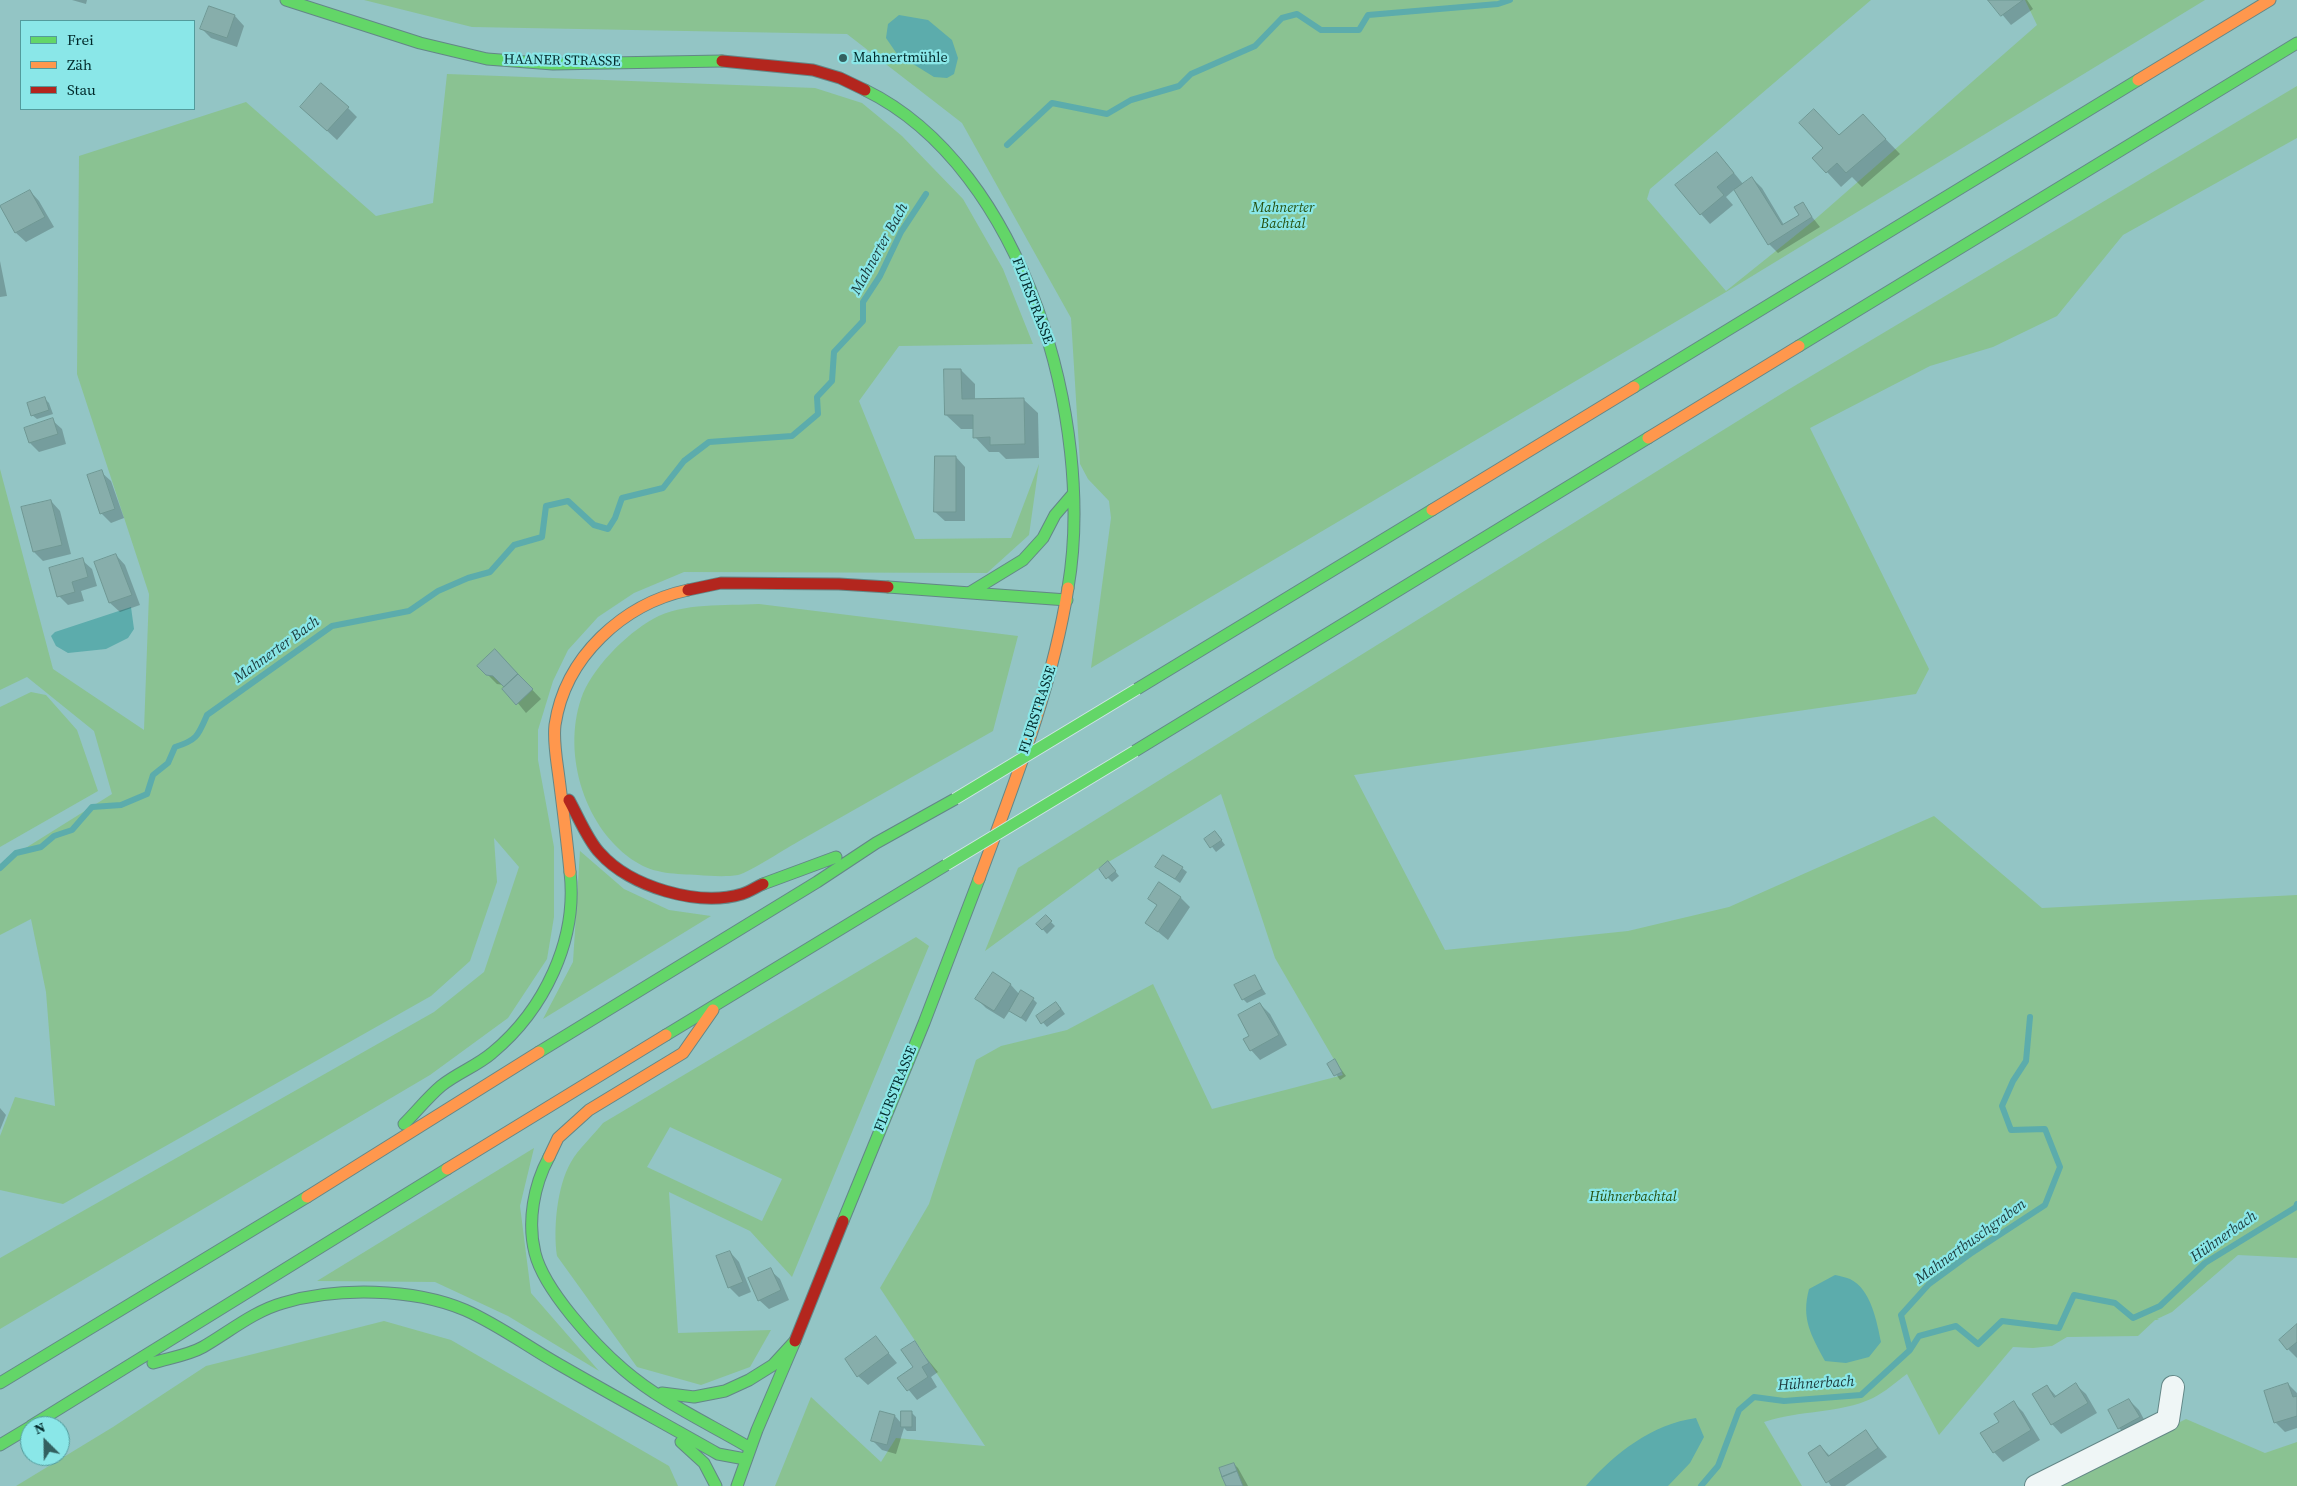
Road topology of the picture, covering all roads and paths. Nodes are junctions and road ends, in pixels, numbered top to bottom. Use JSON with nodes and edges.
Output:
{"nodes":[{"id":1,"x":286,"y":0,"type":"edge"},
{"id":2,"x":2270,"y":0,"type":"edge"},
{"id":3,"x":2297,"y":43,"type":"edge"},
{"id":4,"x":733,"y":60,"type":"joint"},
{"id":5,"x":1073,"y":494,"type":"junction"},
{"id":6,"x":969,"y":593,"type":"junction"},
{"id":7,"x":1067,"y":600,"type":"junction"},
{"id":8,"x":561,"y":786,"type":"junction"},
{"id":9,"x":876,"y":843,"type":"junction"},
{"id":10,"x":720,"y":1001,"type":"junction"},
{"id":11,"x":368,"y":1160,"type":"junction"},
{"id":12,"x":795,"y":1341,"type":"junction"},
{"id":13,"x":111,"y":1377,"type":"junction"},
{"id":14,"x":0,"y":1383,"type":"edge"},
{"id":15,"x":2173,"y":1387,"type":"dead end"},
{"id":16,"x":656,"y":1393,"type":"junction"},
{"id":17,"x":47,"y":1416,"type":"edge"},
{"id":18,"x":660,"y":1422,"type":"junction"},
{"id":19,"x":20,"y":1432,"type":"edge"},
{"id":20,"x":0,"y":1445,"type":"edge"},
{"id":21,"x":748,"y":1454,"type":"junction"},
{"id":22,"x":716,"y":1486,"type":"edge"},
{"id":23,"x":737,"y":1486,"type":"edge"},
{"id":24,"x":2036,"y":1486,"type":"edge"}],
"edges":[{"from":1,"to":4,"type":"main road","name":"HAANER STRASSE"},
{"from":2,"to":9,"type":"main road","bridge":true},
{"from":3,"to":10,"type":"main road","bridge":true},
{"from":4,"to":5,"type":"main road","name":"FLURSTRASSE"},
{"from":5,"to":6,"type":"main road"},
{"from":5,"to":7,"type":"main road","name":"FLURSTRASSE"},
{"from":6,"to":7,"type":"main road"},
{"from":6,"to":8,"type":"main road"},
{"from":7,"to":12,"type":"main road","name":"FLURSTRASSE"},
{"from":8,"to":9,"type":"main road"},
{"from":8,"to":11,"type":"main road"},
{"from":9,"to":11,"type":"main road"},
{"from":10,"to":13,"type":"main road"},
{"from":10,"to":16,"type":"main road"},
{"from":11,"to":14,"type":"main road"},
{"from":12,"to":16,"type":"main road"},
{"from":12,"to":21,"type":"main road","name":"FLURSTRASSE"},
{"from":13,"to":17,"type":"main road"},
{"from":13,"to":18,"type":"main road"},
{"from":15,"to":24,"type":"street"},
{"from":16,"to":21,"type":"main road"},
{"from":18,"to":21,"type":"main road"},
{"from":18,"to":22,"type":"main road"},
{"from":19,"to":20,"type":"main road"},
{"from":21,"to":23,"type":"main road","name":"FLURSTRASSE"}]}
